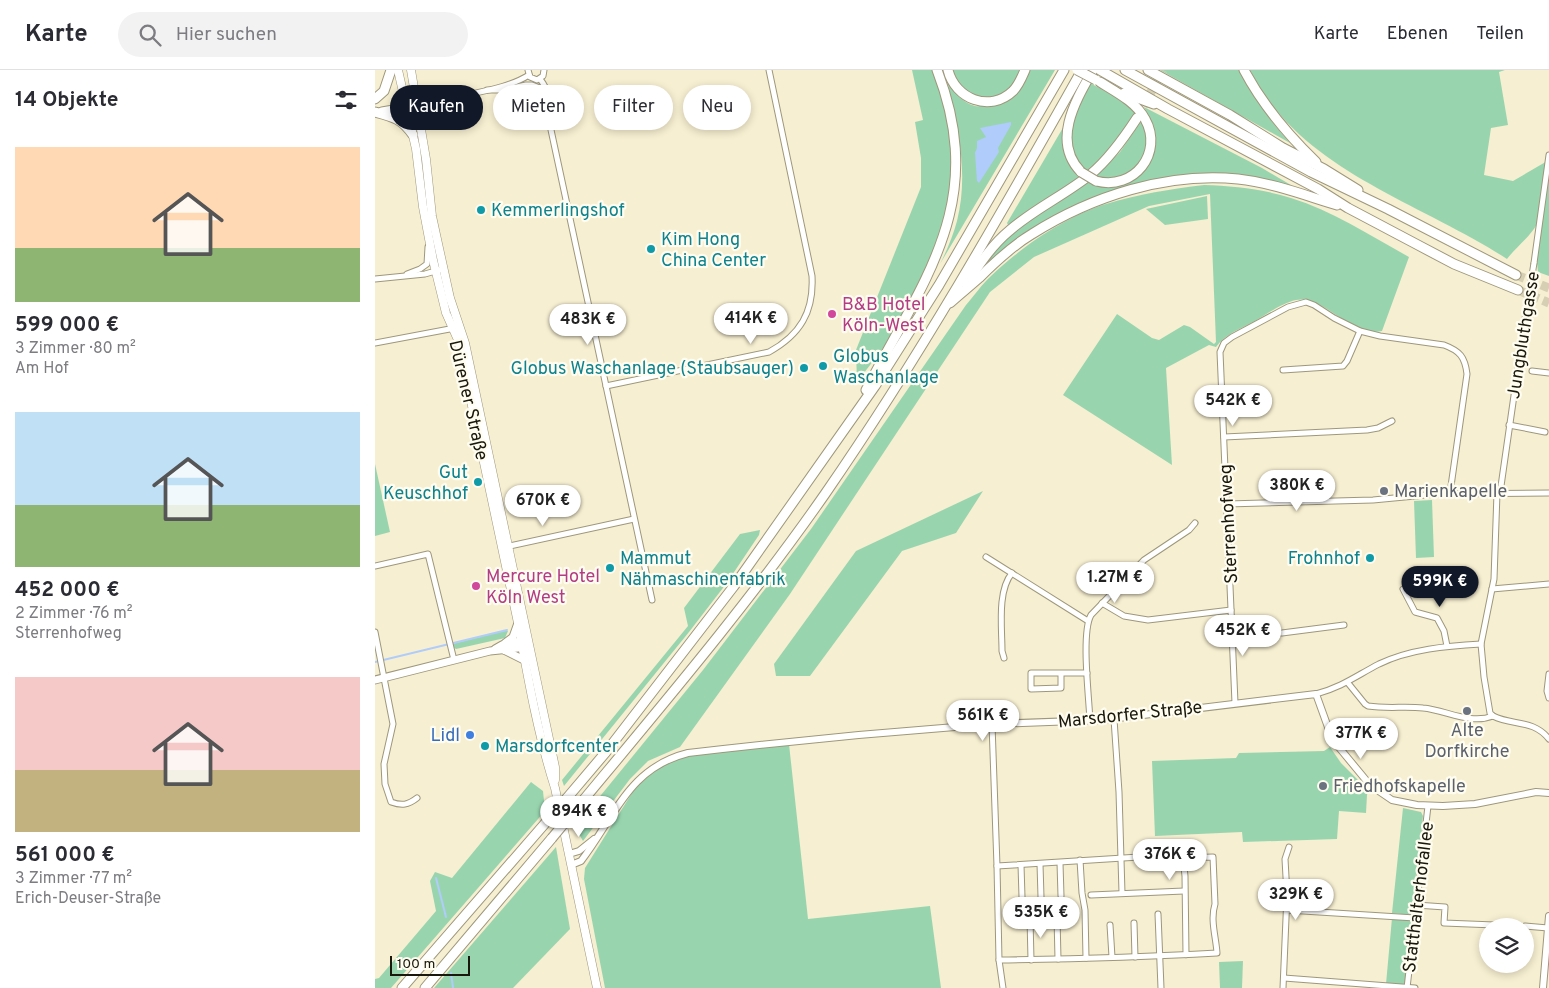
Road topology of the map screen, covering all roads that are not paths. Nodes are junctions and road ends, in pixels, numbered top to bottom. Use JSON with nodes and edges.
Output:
{"nodes":[{"id":1,"x":391,"y":70,"type":"edge"},
{"id":2,"x":398,"y":70,"type":"edge"},
{"id":3,"x":411,"y":70,"type":"edge"},
{"id":4,"x":544,"y":70,"type":"edge"},
{"id":5,"x":769,"y":70,"type":"edge"},
{"id":6,"x":937,"y":70,"type":"edge"},
{"id":7,"x":948,"y":70,"type":"edge"},
{"id":8,"x":1025,"y":70,"type":"edge"},
{"id":9,"x":1064,"y":70,"type":"edge"},
{"id":10,"x":1077,"y":70,"type":"edge"},
{"id":11,"x":1083,"y":70,"type":"edge"},
{"id":12,"x":1098,"y":70,"type":"edge"},
{"id":13,"x":1125,"y":70,"type":"edge"},
{"id":14,"x":1148,"y":70,"type":"edge"},
{"id":15,"x":1244,"y":70,"type":"edge"},
{"id":16,"x":528,"y":73,"type":"edge"},
{"id":17,"x":540,"y":79,"type":"junction"},
{"id":18,"x":1098,"y":81,"type":"junction"},
{"id":19,"x":401,"y":85,"type":"edge"},
{"id":20,"x":413,"y":85,"type":"edge"},
{"id":21,"x":544,"y":85,"type":"edge"},
{"id":22,"x":487,"y":90,"type":"junction"},
{"id":23,"x":493,"y":90,"type":"edge"},
{"id":24,"x":483,"y":91,"type":"edge"},
{"id":25,"x":375,"y":99,"type":"edge"},
{"id":26,"x":1168,"y":109,"type":"junction"},
{"id":27,"x":390,"y":110,"type":"edge"},
{"id":28,"x":376,"y":112,"type":"edge"},
{"id":29,"x":1137,"y":118,"type":"tunnel mouth"},
{"id":30,"x":411,"y":130,"type":"edge"},
{"id":31,"x":421,"y":130,"type":"edge"},
{"id":32,"x":553,"y":130,"type":"edge"},
{"id":33,"x":413,"y":136,"type":"junction"},
{"id":34,"x":1549,"y":156,"type":"edge"},
{"id":35,"x":1324,"y":169,"type":"junction"},
{"id":36,"x":1348,"y":208,"type":"junction"},
{"id":37,"x":1388,"y":209,"type":"junction"},
{"id":38,"x":429,"y":240,"type":"junction"},
{"id":39,"x":444,"y":269,"type":"junction"},
{"id":40,"x":435,"y":272,"type":"junction"},
{"id":41,"x":1516,"y":274,"type":"tunnel mouth"},
{"id":42,"x":402,"y":276,"type":"junction"},
{"id":43,"x":375,"y":279,"type":"edge"},
{"id":44,"x":1518,"y":290,"type":"tunnel mouth"},
{"id":45,"x":961,"y":293,"type":"junction"},
{"id":46,"x":941,"y":312,"type":"junction"},
{"id":47,"x":461,"y":327,"type":"junction"},
{"id":48,"x":452,"y":328,"type":"junction"},
{"id":49,"x":1360,"y":331,"type":"junction"},
{"id":50,"x":375,"y":343,"type":"edge"},
{"id":51,"x":1283,"y":370,"type":"dead end"},
{"id":52,"x":1532,"y":371,"type":"dead end"},
{"id":53,"x":1549,"y":373,"type":"edge"},
{"id":54,"x":606,"y":386,"type":"junction"},
{"id":55,"x":1392,"y":421,"type":"dead end"},
{"id":56,"x":849,"y":422,"type":"junction"},
{"id":57,"x":1509,"y":425,"type":"junction"},
{"id":58,"x":1545,"y":432,"type":"dead end"},
{"id":59,"x":1224,"y":437,"type":"junction"},
{"id":60,"x":1549,"y":492,"type":"edge"},
{"id":61,"x":1450,"y":493,"type":"junction"},
{"id":62,"x":1498,"y":493,"type":"junction"},
{"id":63,"x":1227,"y":504,"type":"junction"},
{"id":64,"x":634,"y":518,"type":"junction"},
{"id":65,"x":1195,"y":524,"type":"dead end"},
{"id":66,"x":505,"y":547,"type":"junction"},
{"id":67,"x":986,"y":557,"type":"dead end"},
{"id":68,"x":375,"y":566,"type":"edge"},
{"id":69,"x":1013,"y":574,"type":"junction"},
{"id":70,"x":1549,"y":584,"type":"edge"},
{"id":71,"x":1403,"y":589,"type":"dead end"},
{"id":72,"x":1492,"y":589,"type":"junction"},
{"id":73,"x":652,"y":600,"type":"dead end"},
{"id":74,"x":1102,"y":603,"type":"junction"},
{"id":75,"x":1231,"y":610,"type":"junction"},
{"id":76,"x":1088,"y":621,"type":"junction"},
{"id":77,"x":518,"y":623,"type":"junction"},
{"id":78,"x":1344,"y":625,"type":"dead end"},
{"id":79,"x":375,"y":632,"type":"edge"},
{"id":80,"x":1233,"y":634,"type":"junction"},
{"id":81,"x":525,"y":644,"type":"junction"},
{"id":82,"x":1481,"y":644,"type":"junction"},
{"id":83,"x":1447,"y":646,"type":"junction"},
{"id":84,"x":503,"y":648,"type":"junction"},
{"id":85,"x":1004,"y":658,"type":"dead end"},
{"id":86,"x":454,"y":660,"type":"junction"},
{"id":87,"x":523,"y":660,"type":"junction"},
{"id":88,"x":1061,"y":673,"type":"junction"},
{"id":89,"x":1087,"y":673,"type":"junction"},
{"id":90,"x":1549,"y":674,"type":"edge"},
{"id":91,"x":383,"y":678,"type":"junction"},
{"id":92,"x":375,"y":680,"type":"edge"},
{"id":93,"x":1348,"y":683,"type":"junction"},
{"id":94,"x":1316,"y":694,"type":"junction"},
{"id":95,"x":1549,"y":698,"type":"edge"},
{"id":96,"x":1235,"y":703,"type":"junction"},
{"id":97,"x":1493,"y":716,"type":"junction"},
{"id":98,"x":1114,"y":719,"type":"junction"},
{"id":99,"x":1090,"y":721,"type":"junction"},
{"id":100,"x":992,"y":724,"type":"junction"},
{"id":101,"x":1549,"y":739,"type":"edge"},
{"id":102,"x":555,"y":788,"type":"junction"},
{"id":103,"x":1549,"y":793,"type":"edge"},
{"id":104,"x":417,"y":798,"type":"dead end"},
{"id":105,"x":1428,"y":806,"type":"junction"},
{"id":106,"x":597,"y":837,"type":"junction"},
{"id":107,"x":1289,"y":848,"type":"dead end"},
{"id":108,"x":569,"y":854,"type":"junction"},
{"id":109,"x":1155,"y":856,"type":"dead end"},
{"id":110,"x":1121,"y":858,"type":"junction"},
{"id":111,"x":1080,"y":860,"type":"junction"},
{"id":112,"x":1060,"y":863,"type":"junction"},
{"id":113,"x":1040,"y":864,"type":"junction"},
{"id":114,"x":571,"y":865,"type":"junction"},
{"id":115,"x":1021,"y":865,"type":"junction"},
{"id":116,"x":997,"y":866,"type":"junction"},
{"id":117,"x":1184,"y":891,"type":"junction"},
{"id":118,"x":1122,"y":893,"type":"junction"},
{"id":119,"x":1091,"y":895,"type":"dead end"},
{"id":120,"x":1061,"y":896,"type":"dead end"},
{"id":121,"x":1041,"y":897,"type":"dead end"},
{"id":122,"x":1022,"y":898,"type":"dead end"},
{"id":123,"x":1416,"y":905,"type":"junction"},
{"id":124,"x":1287,"y":910,"type":"junction"},
{"id":125,"x":1158,"y":914,"type":"dead end"},
{"id":126,"x":1549,"y":916,"type":"edge"},
{"id":127,"x":1057,"y":917,"type":"dead end"},
{"id":128,"x":1030,"y":918,"type":"dead end"},
{"id":129,"x":1415,"y":918,"type":"junction"},
{"id":130,"x":1134,"y":923,"type":"dead end"},
{"id":131,"x":1479,"y":924,"type":"edge"},
{"id":132,"x":1110,"y":925,"type":"dead end"},
{"id":133,"x":1534,"y":927,"type":"edge"},
{"id":134,"x":1548,"y":928,"type":"edge"},
{"id":135,"x":1186,"y":955,"type":"junction"},
{"id":136,"x":1159,"y":956,"type":"junction"},
{"id":137,"x":1135,"y":957,"type":"junction"},
{"id":138,"x":1087,"y":958,"type":"junction"},
{"id":139,"x":1112,"y":958,"type":"junction"},
{"id":140,"x":1059,"y":959,"type":"junction"},
{"id":141,"x":999,"y":960,"type":"junction"},
{"id":142,"x":1031,"y":960,"type":"junction"},
{"id":143,"x":1547,"y":967,"type":"edge"},
{"id":144,"x":1284,"y":978,"type":"junction"},
{"id":145,"x":1407,"y":987,"type":"edge"},
{"id":146,"x":402,"y":988,"type":"edge"},
{"id":147,"x":425,"y":988,"type":"edge"},
{"id":148,"x":597,"y":988,"type":"edge"},
{"id":149,"x":1003,"y":988,"type":"edge"},
{"id":150,"x":1161,"y":988,"type":"edge"},
{"id":151,"x":1283,"y":988,"type":"edge"},
{"id":152,"x":1415,"y":988,"type":"edge"},
{"id":153,"x":1543,"y":988,"type":"edge"}],
"edges":[{"from":1,"to":25,"type":"highway"},
{"from":2,"to":19,"type":"main road","name":"Dürener Straße"},
{"from":3,"to":20,"type":"main road","name":"Dürener Straße"},
{"from":4,"to":17,"type":"street"},
{"from":5,"to":54,"type":"street"},
{"from":6,"to":56,"type":"highway"},
{"from":7,"to":8,"type":"highway"},
{"from":9,"to":56,"type":"highway"},
{"from":10,"to":18,"type":"highway","bridge":true},
{"from":11,"to":46,"type":"highway"},
{"from":12,"to":18,"type":"highway","bridge":true},
{"from":12,"to":26,"type":"highway"},
{"from":13,"to":37,"type":"highway"},
{"from":14,"to":35,"type":"highway"},
{"from":15,"to":35,"type":"highway"},
{"from":16,"to":17,"type":"street"},
{"from":16,"to":22,"type":"street"},
{"from":17,"to":21,"type":"street"},
{"from":18,"to":26,"type":"highway"},
{"from":22,"to":23,"type":"street"},
{"from":22,"to":24,"type":"street"},
{"from":26,"to":36,"type":"highway"},
{"from":27,"to":28,"type":"highway"},
{"from":28,"to":33,"type":"highway"},
{"from":29,"to":45,"type":"highway"},
{"from":30,"to":33,"type":"main road","name":"Dürener Straße"},
{"from":31,"to":39,"type":"main road","name":"Dürener Straße"},
{"from":32,"to":54,"type":"street"},
{"from":33,"to":38,"type":"main road","name":"Dürener Straße"},
{"from":34,"to":57,"type":"street","name":"Jungbluthgasse","bridge":true},
{"from":35,"to":37,"type":"highway"},
{"from":36,"to":44,"type":"highway"},
{"from":36,"to":45,"type":"highway"},
{"from":37,"to":41,"type":"highway"},
{"from":38,"to":40,"type":"main road","name":"Dürener Straße"},
{"from":38,"to":42,"type":"street"},
{"from":39,"to":40,"type":"street"},
{"from":39,"to":47,"type":"main road","name":"Dürener Straße"},
{"from":40,"to":42,"type":"street"},
{"from":40,"to":48,"type":"main road","name":"Dürener Straße"},
{"from":42,"to":43,"type":"street"},
{"from":45,"to":46,"type":"highway"},
{"from":46,"to":147,"type":"highway","bridge":true},
{"from":47,"to":48,"type":"street"},
{"from":47,"to":66,"type":"main road","name":"Dürener Straße"},
{"from":48,"to":50,"type":"street"},
{"from":48,"to":66,"type":"main road","name":"Dürener Straße"},
{"from":49,"to":51,"type":"street"},
{"from":49,"to":59,"type":"street","name":"Sterrenhofweg"},
{"from":49,"to":61,"type":"street"},
{"from":52,"to":53,"type":"street"},
{"from":54,"to":64,"type":"street"},
{"from":55,"to":59,"type":"street"},
{"from":56,"to":146,"type":"highway","bridge":true},
{"from":57,"to":58,"type":"street"},
{"from":57,"to":62,"type":"street","name":"Jungbluthgasse"},
{"from":59,"to":63,"type":"street","name":"Sterrenhofweg"},
{"from":60,"to":62,"type":"street"},
{"from":61,"to":62,"type":"street"},
{"from":61,"to":63,"type":"street"},
{"from":62,"to":72,"type":"street","name":"Jungbluthgasse"},
{"from":63,"to":75,"type":"street","name":"Sterrenhofweg"},
{"from":64,"to":66,"type":"street"},
{"from":64,"to":73,"type":"street"},
{"from":65,"to":74,"type":"street"},
{"from":66,"to":77,"type":"main road","name":"Dürener Straße"},
{"from":66,"to":81,"type":"main road","name":"Dürener Straße"},
{"from":67,"to":69,"type":"street"},
{"from":68,"to":86,"type":"street"},
{"from":69,"to":76,"type":"street"},
{"from":69,"to":85,"type":"street"},
{"from":70,"to":72,"type":"street"},
{"from":71,"to":83,"type":"street"},
{"from":72,"to":82,"type":"street","name":"Jungbluthgasse"},
{"from":74,"to":75,"type":"street"},
{"from":74,"to":76,"type":"street"},
{"from":75,"to":80,"type":"street","name":"Sterrenhofweg"},
{"from":76,"to":89,"type":"street"},
{"from":77,"to":81,"type":"main road","name":"Dürener Straße"},
{"from":77,"to":84,"type":"main road"},
{"from":78,"to":80,"type":"street"},
{"from":79,"to":91,"type":"street"},
{"from":80,"to":96,"type":"street","name":"Sterrenhofweg"},
{"from":81,"to":84,"type":"main road"},
{"from":81,"to":87,"type":"main road","name":"Dürener Straße"},
{"from":81,"to":102,"type":"main road","name":"Dürener Straße"},
{"from":82,"to":83,"type":"street","name":"Marsdorfer Straße"},
{"from":82,"to":97,"type":"street","name":"Jungbluthgasse"},
{"from":83,"to":93,"type":"street","name":"Marsdorfer Straße"},
{"from":84,"to":86,"type":"main road"},
{"from":84,"to":87,"type":"main road"},
{"from":86,"to":91,"type":"main road"},
{"from":87,"to":102,"type":"main road","name":"Dürener Straße"},
{"from":88,"to":88,"type":"street"},
{"from":88,"to":89,"type":"street"},
{"from":89,"to":99,"type":"street"},
{"from":90,"to":95,"type":"street"},
{"from":91,"to":92,"type":"main road"},
{"from":91,"to":104,"type":"street"},
{"from":93,"to":94,"type":"street","name":"Marsdorfer Straße"},
{"from":93,"to":97,"type":"street"},
{"from":94,"to":96,"type":"street","name":"Marsdorfer Straße"},
{"from":94,"to":105,"type":"street"},
{"from":96,"to":98,"type":"street","name":"Marsdorfer Straße"},
{"from":97,"to":101,"type":"street"},
{"from":98,"to":99,"type":"street","name":"Marsdorfer Straße"},
{"from":98,"to":110,"type":"street"},
{"from":99,"to":100,"type":"street","name":"Marsdorfer Straße"},
{"from":100,"to":106,"type":"street","name":"Marsdorfer Straße"},
{"from":100,"to":116,"type":"street"},
{"from":102,"to":108,"type":"main road","name":"Dürener Straße"},
{"from":103,"to":105,"type":"street"},
{"from":105,"to":123,"type":"street","name":"Statthalterhofallee"},
{"from":106,"to":108,"type":"street","name":"Marsdorfer Straße"},
{"from":106,"to":114,"type":"street","name":"Marsdorfer Straße"},
{"from":107,"to":124,"type":"street"},
{"from":108,"to":114,"type":"main road","name":"Dürener Straße"},
{"from":109,"to":110,"type":"street"},
{"from":110,"to":111,"type":"street"},
{"from":110,"to":118,"type":"street"},
{"from":111,"to":112,"type":"street"},
{"from":111,"to":138,"type":"street"},
{"from":112,"to":113,"type":"street"},
{"from":112,"to":120,"type":"street"},
{"from":113,"to":115,"type":"street"},
{"from":113,"to":121,"type":"street"},
{"from":114,"to":148,"type":"main road","name":"Dürener Straße"},
{"from":115,"to":116,"type":"street"},
{"from":115,"to":122,"type":"street"},
{"from":116,"to":141,"type":"street"},
{"from":117,"to":118,"type":"street"},
{"from":117,"to":135,"type":"street"},
{"from":117,"to":135,"type":"street"},
{"from":118,"to":119,"type":"street"},
{"from":123,"to":129,"type":"street","name":"Statthalterhofallee"},
{"from":123,"to":131,"type":"street"},
{"from":124,"to":129,"type":"street"},
{"from":124,"to":144,"type":"street"},
{"from":125,"to":136,"type":"street"},
{"from":126,"to":134,"type":"street"},
{"from":127,"to":140,"type":"street"},
{"from":128,"to":142,"type":"street"},
{"from":129,"to":145,"type":"street","name":"Statthalterhofallee"},
{"from":130,"to":137,"type":"street"},
{"from":132,"to":139,"type":"street"},
{"from":133,"to":134,"type":"street"},
{"from":134,"to":143,"type":"street"},
{"from":135,"to":136,"type":"street"},
{"from":136,"to":137,"type":"street"},
{"from":136,"to":150,"type":"street"},
{"from":137,"to":139,"type":"street"},
{"from":138,"to":139,"type":"street"},
{"from":138,"to":140,"type":"street"},
{"from":140,"to":142,"type":"street"},
{"from":141,"to":142,"type":"street"},
{"from":141,"to":149,"type":"street"},
{"from":143,"to":153,"type":"street"},
{"from":144,"to":145,"type":"street"},
{"from":144,"to":151,"type":"street"},
{"from":145,"to":152,"type":"street"}]}
